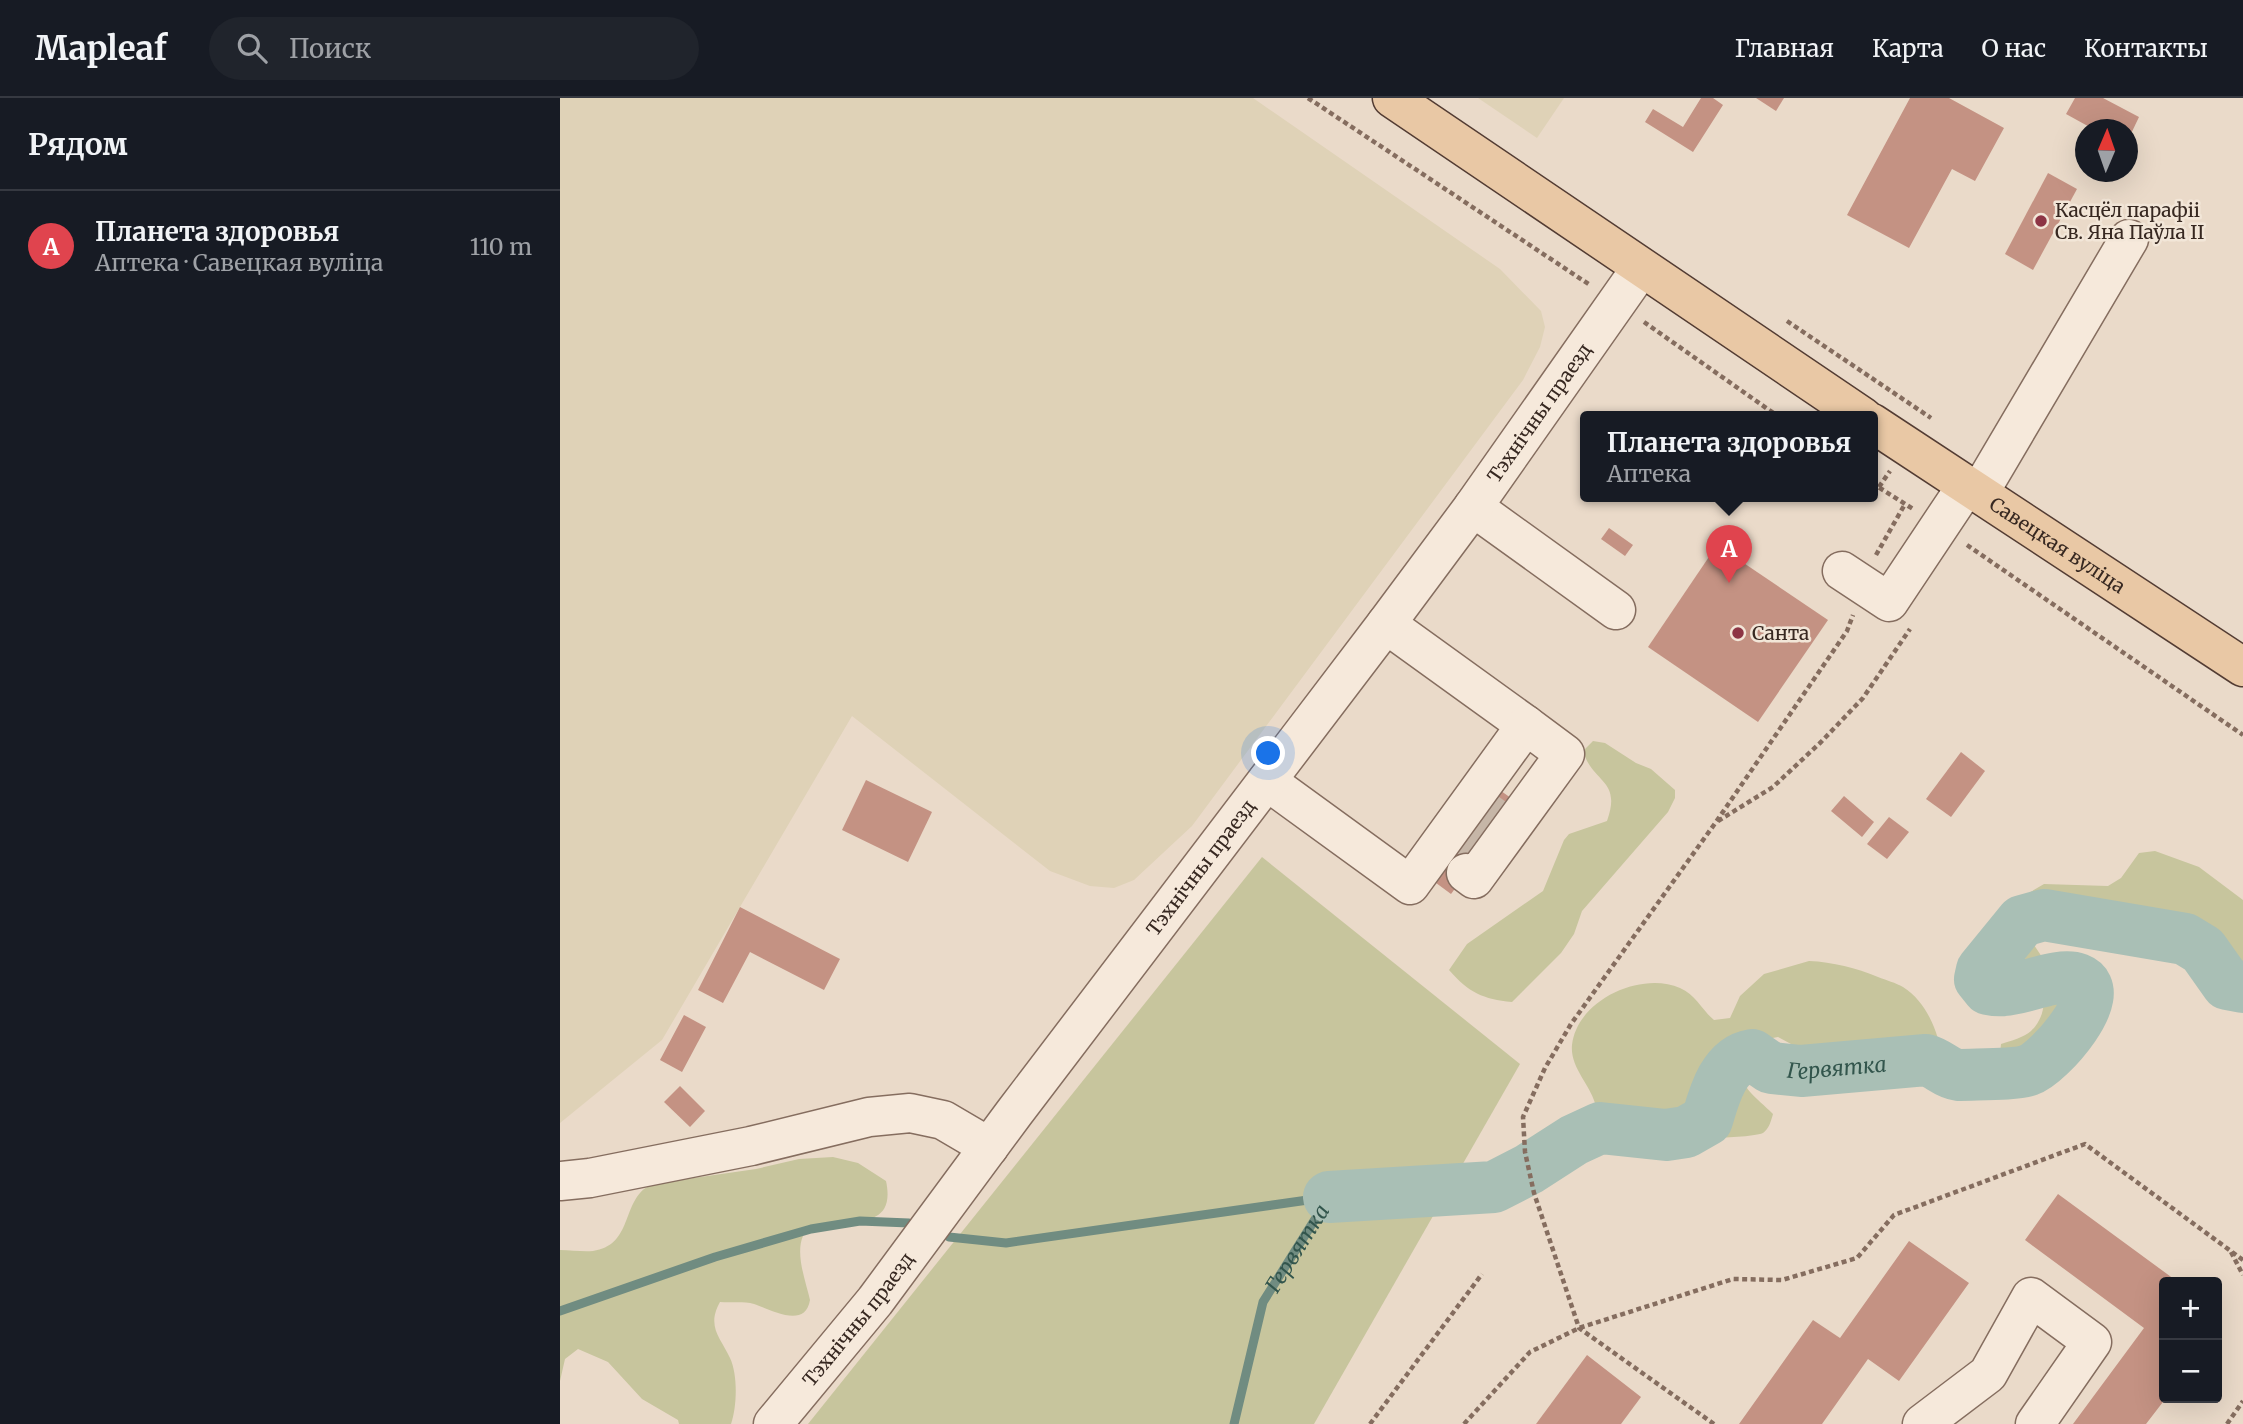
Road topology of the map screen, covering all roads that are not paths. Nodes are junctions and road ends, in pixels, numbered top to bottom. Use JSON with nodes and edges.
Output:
{"nodes":[{"id":1,"x":1392,"y":98,"type":"edge"},
{"id":2,"x":2129,"y":239,"type":"dead end"},
{"id":3,"x":1641,"y":268,"type":"junction"},
{"id":4,"x":1854,"y":411,"type":"edge"},
{"id":5,"x":1878,"y":427,"type":"edge"},
{"id":6,"x":1973,"y":489,"type":"junction"},
{"id":7,"x":1473,"y":507,"type":"junction"},
{"id":8,"x":1853,"y":578,"type":"road end"},
{"id":9,"x":1616,"y":610,"type":"dead end"},
{"id":10,"x":1386,"y":624,"type":"junction"},
{"id":11,"x":2243,"y":667,"type":"edge"},
{"id":12,"x":1267,"y":781,"type":"junction"},
{"id":13,"x":989,"y":1147,"type":"junction"},
{"id":14,"x":560,"y":1181,"type":"edge"},
{"id":15,"x":773,"y":1424,"type":"edge"},
{"id":16,"x":1922,"y":1424,"type":"edge"},
{"id":17,"x":2035,"y":1424,"type":"edge"}],
"edges":[{"from":1,"to":3,"type":"main road"},
{"from":2,"to":6,"type":"street"},
{"from":3,"to":4,"type":"main road"},
{"from":3,"to":7,"type":"street","name":"Тэхнічны праезд"},
{"from":5,"to":6,"type":"main road","name":"Савецкая вуліца"},
{"from":6,"to":8,"type":"street"},
{"from":6,"to":11,"type":"main road","name":"Савецкая вуліца"},
{"from":7,"to":9,"type":"street"},
{"from":7,"to":10,"type":"street","name":"Тэхнічны праезд"},
{"from":10,"to":12,"type":"street","name":"Тэхнічны праезд"},
{"from":10,"to":12,"type":"street"},
{"from":12,"to":13,"type":"street","name":"Тэхнічны праезд"},
{"from":13,"to":14,"type":"street"},
{"from":13,"to":15,"type":"street","name":"Тэхнічны праезд"},
{"from":16,"to":17,"type":"street"}]}
